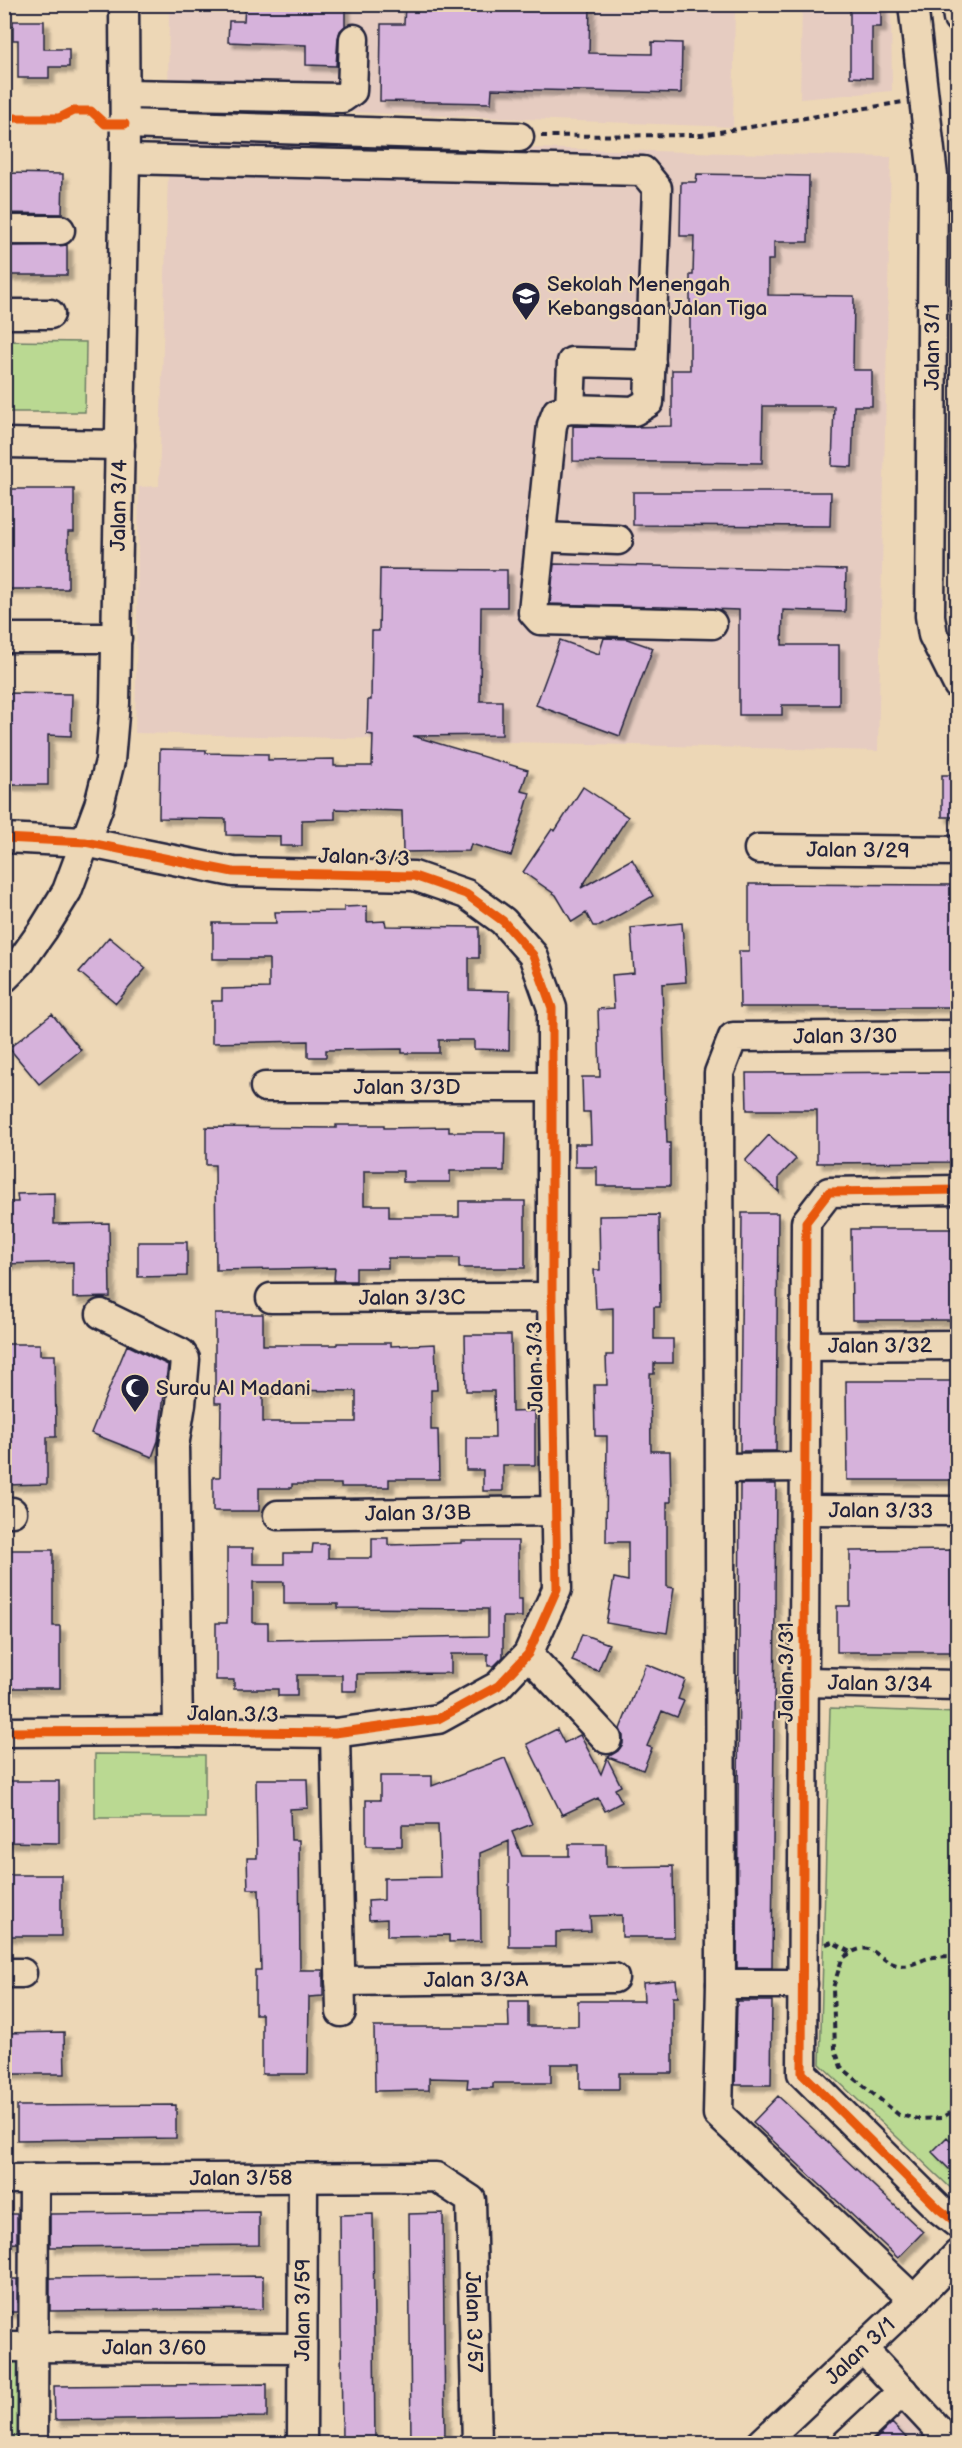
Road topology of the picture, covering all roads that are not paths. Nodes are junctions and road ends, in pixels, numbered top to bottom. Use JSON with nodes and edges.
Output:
{"nodes":[{"id":1,"x":124,"y":4,"type":"edge"},
{"id":2,"x":913,"y":4,"type":"edge"},
{"id":3,"x":956,"y":4,"type":"edge"},
{"id":4,"x":957,"y":18,"type":"edge"},
{"id":5,"x":354,"y":39,"type":"dead end"},
{"id":6,"x":125,"y":94,"type":"junction"},
{"id":7,"x":125,"y":124,"type":"junction"},
{"id":8,"x":519,"y":137,"type":"road end"},
{"id":9,"x":125,"y":159,"type":"junction"},
{"id":10,"x":945,"y":176,"type":"edge"},
{"id":11,"x":60,"y":230,"type":"dead end"},
{"id":12,"x":4,"y":231,"type":"edge"},
{"id":13,"x":4,"y":314,"type":"edge"},
{"id":14,"x":50,"y":314,"type":"dead end"},
{"id":15,"x":651,"y":364,"type":"junction"},
{"id":16,"x":570,"y":409,"type":"junction"},
{"id":17,"x":4,"y":444,"type":"edge"},
{"id":18,"x":120,"y":445,"type":"junction"},
{"id":19,"x":541,"y":537,"type":"junction"},
{"id":20,"x":618,"y":540,"type":"dead end"},
{"id":21,"x":712,"y":624,"type":"dead end"},
{"id":22,"x":4,"y":638,"type":"edge"},
{"id":23,"x":117,"y":638,"type":"junction"},
{"id":24,"x":957,"y":685,"type":"edge"},
{"id":25,"x":4,"y":838,"type":"edge"},
{"id":26,"x":85,"y":842,"type":"junction"},
{"id":27,"x":759,"y":849,"type":"dead end"},
{"id":28,"x":957,"y":851,"type":"edge"},
{"id":29,"x":4,"y":978,"type":"edge"},
{"id":30,"x":957,"y":1035,"type":"edge"},
{"id":31,"x":265,"y":1087,"type":"dead end"},
{"id":32,"x":551,"y":1087,"type":"junction"},
{"id":33,"x":957,"y":1190,"type":"edge"},
{"id":34,"x":552,"y":1297,"type":"junction"},
{"id":35,"x":271,"y":1298,"type":"dead end"},
{"id":36,"x":101,"y":1314,"type":"dead end"},
{"id":37,"x":957,"y":1345,"type":"edge"},
{"id":38,"x":804,"y":1346,"type":"junction"},
{"id":39,"x":805,"y":1467,"type":"junction"},
{"id":40,"x":721,"y":1468,"type":"junction"},
{"id":41,"x":805,"y":1510,"type":"junction"},
{"id":42,"x":556,"y":1511,"type":"junction"},
{"id":43,"x":957,"y":1511,"type":"edge"},
{"id":44,"x":279,"y":1515,"type":"dead end"},
{"id":45,"x":528,"y":1654,"type":"junction"},
{"id":46,"x":804,"y":1682,"type":"junction"},
{"id":47,"x":957,"y":1685,"type":"edge"},
{"id":48,"x":4,"y":1731,"type":"edge"},
{"id":49,"x":178,"y":1731,"type":"junction"},
{"id":50,"x":335,"y":1733,"type":"junction"},
{"id":51,"x":607,"y":1739,"type":"dead end"},
{"id":52,"x":614,"y":1978,"type":"dead end"},
{"id":53,"x":340,"y":1981,"type":"junction"},
{"id":54,"x":721,"y":1984,"type":"junction"},
{"id":55,"x":803,"y":1984,"type":"junction"},
{"id":56,"x":340,"y":2012,"type":"dead end"},
{"id":57,"x":303,"y":2178,"type":"junction"},
{"id":58,"x":4,"y":2179,"type":"edge"},
{"id":59,"x":34,"y":2179,"type":"junction"},
{"id":60,"x":471,"y":2200,"type":"joint"},
{"id":61,"x":957,"y":2224,"type":"edge"},
{"id":62,"x":957,"y":2254,"type":"edge"},
{"id":63,"x":914,"y":2300,"type":"junction"},
{"id":64,"x":4,"y":2348,"type":"edge"},
{"id":65,"x":33,"y":2348,"type":"junction"},
{"id":66,"x":302,"y":2348,"type":"junction"},
{"id":67,"x":863,"y":2349,"type":"junction"},
{"id":68,"x":903,"y":2391,"type":"junction"},
{"id":69,"x":33,"y":2444,"type":"edge"},
{"id":70,"x":302,"y":2444,"type":"edge"},
{"id":71,"x":477,"y":2444,"type":"edge"},
{"id":72,"x":761,"y":2444,"type":"edge"},
{"id":73,"x":846,"y":2444,"type":"edge"},
{"id":74,"x":952,"y":2444,"type":"edge"}],
"edges":[{"from":1,"to":6,"type":"street","name":"Jalan 3/4"},
{"from":2,"to":10,"type":"street","name":"Jalan 3/1"},
{"from":3,"to":4,"type":"street"},
{"from":5,"to":6,"type":"street"},
{"from":6,"to":7,"type":"street","name":"Jalan 3/4"},
{"from":7,"to":8,"type":"street"},
{"from":7,"to":9,"type":"street","name":"Jalan 3/4"},
{"from":9,"to":15,"type":"street"},
{"from":9,"to":18,"type":"street","name":"Jalan 3/4"},
{"from":10,"to":24,"type":"street","name":"Jalan 3/1"},
{"from":11,"to":12,"type":"street"},
{"from":13,"to":14,"type":"street"},
{"from":15,"to":16,"type":"street"},
{"from":15,"to":16,"type":"street"},
{"from":16,"to":19,"type":"street"},
{"from":17,"to":18,"type":"street"},
{"from":18,"to":23,"type":"street","name":"Jalan 3/4"},
{"from":19,"to":20,"type":"street"},
{"from":19,"to":21,"type":"street"},
{"from":22,"to":23,"type":"street"},
{"from":23,"to":26,"type":"street","name":"Jalan 3/4"},
{"from":25,"to":26,"type":"street","name":"Jalan 3/3"},
{"from":26,"to":29,"type":"street","name":"Jalan 3/4"},
{"from":26,"to":32,"type":"street","name":"Jalan 3/3"},
{"from":27,"to":28,"type":"street","name":"Jalan 3/29"},
{"from":30,"to":40,"type":"street","name":"Jalan 3/30"},
{"from":31,"to":32,"type":"street","name":"Jalan 3/3D"},
{"from":32,"to":34,"type":"street","name":"Jalan 3/3"},
{"from":33,"to":38,"type":"street","name":"Jalan 3/31"},
{"from":34,"to":35,"type":"street","name":"Jalan 3/3C"},
{"from":34,"to":42,"type":"street","name":"Jalan 3/3"},
{"from":36,"to":49,"type":"street"},
{"from":37,"to":38,"type":"street","name":"Jalan 3/32"},
{"from":38,"to":39,"type":"street","name":"Jalan 3/31"},
{"from":39,"to":40,"type":"street"},
{"from":39,"to":41,"type":"street","name":"Jalan 3/31"},
{"from":40,"to":54,"type":"street"},
{"from":41,"to":43,"type":"street","name":"Jalan 3/33"},
{"from":41,"to":46,"type":"street","name":"Jalan 3/31"},
{"from":42,"to":44,"type":"street","name":"Jalan 3/3B"},
{"from":42,"to":45,"type":"street","name":"Jalan 3/3"},
{"from":45,"to":50,"type":"street","name":"Jalan 3/3"},
{"from":45,"to":51,"type":"street"},
{"from":46,"to":47,"type":"street","name":"Jalan 3/34"},
{"from":46,"to":55,"type":"street","name":"Jalan 3/31"},
{"from":48,"to":49,"type":"street","name":"Jalan 3/3"},
{"from":49,"to":50,"type":"street","name":"Jalan 3/3"},
{"from":50,"to":53,"type":"street"},
{"from":52,"to":53,"type":"street","name":"Jalan 3/3A"},
{"from":53,"to":56,"type":"street"},
{"from":54,"to":55,"type":"street"},
{"from":54,"to":63,"type":"street"},
{"from":55,"to":61,"type":"street","name":"Jalan 3/31"},
{"from":57,"to":59,"type":"street","name":"Jalan 3/58"},
{"from":57,"to":60,"type":"street","name":"Jalan 3/58"},
{"from":57,"to":66,"type":"street","name":"Jalan 3/59"},
{"from":58,"to":59,"type":"street","name":"Jalan 3/58"},
{"from":59,"to":65,"type":"street"},
{"from":60,"to":71,"type":"street","name":"Jalan 3/57"},
{"from":62,"to":63,"type":"street","name":"Jalan 3/1"},
{"from":63,"to":67,"type":"street","name":"Jalan 3/1"},
{"from":64,"to":65,"type":"street","name":"Jalan 3/60"},
{"from":65,"to":66,"type":"street","name":"Jalan 3/60"},
{"from":65,"to":69,"type":"street"},
{"from":66,"to":70,"type":"street","name":"Jalan 3/59"},
{"from":67,"to":68,"type":"street"},
{"from":67,"to":72,"type":"street","name":"Jalan 3/1"},
{"from":68,"to":73,"type":"street"},
{"from":68,"to":74,"type":"street"}]}
